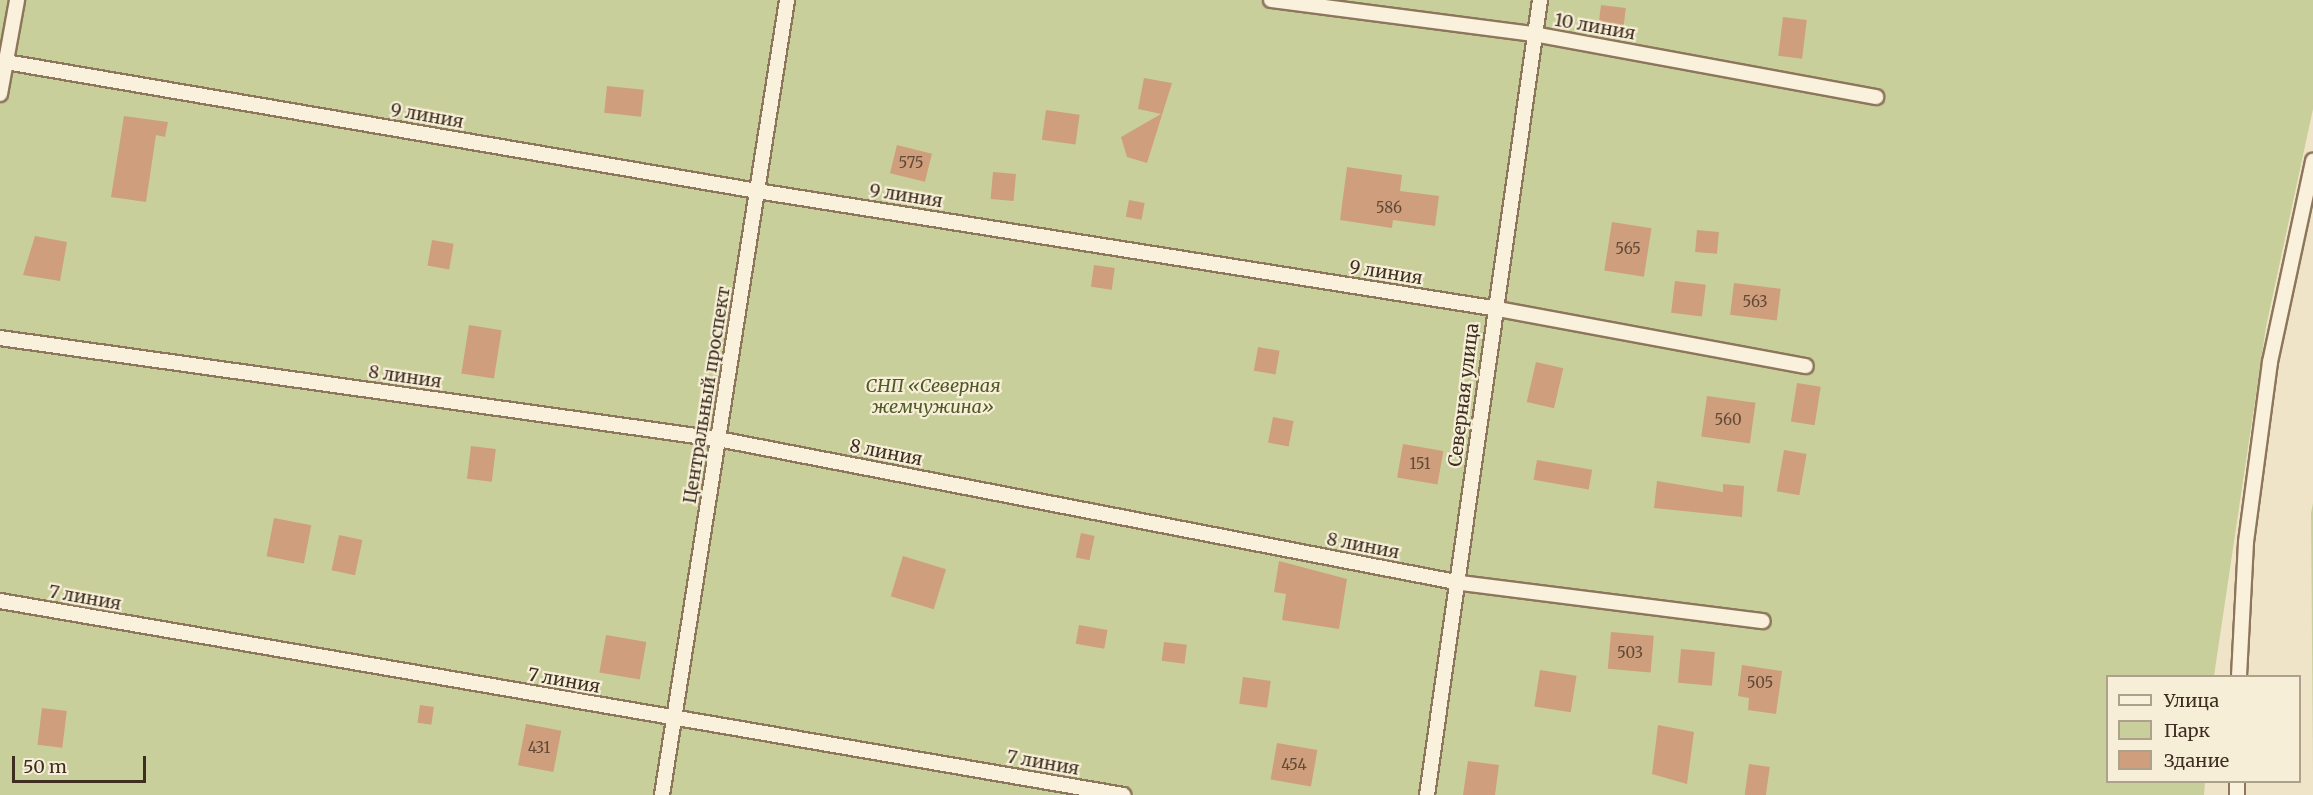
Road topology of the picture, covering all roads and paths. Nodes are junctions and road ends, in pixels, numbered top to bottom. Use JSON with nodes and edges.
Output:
{"nodes":[{"id":1,"x":17,"y":0,"type":"edge"},
{"id":2,"x":787,"y":0,"type":"edge"},
{"id":3,"x":1271,"y":0,"type":"edge"},
{"id":4,"x":1540,"y":0,"type":"edge"},
{"id":5,"x":1533,"y":34,"type":"junction"},
{"id":6,"x":3,"y":62,"type":"edge"},
{"id":7,"x":0,"y":94,"type":"edge"},
{"id":8,"x":1876,"y":97,"type":"dead end"},
{"id":9,"x":2313,"y":161,"type":"edge"},
{"id":10,"x":757,"y":191,"type":"junction"},
{"id":11,"x":1492,"y":308,"type":"junction"},
{"id":12,"x":0,"y":338,"type":"edge"},
{"id":13,"x":1806,"y":366,"type":"dead end"},
{"id":14,"x":717,"y":439,"type":"junction"},
{"id":15,"x":1461,"y":583,"type":"junction"},
{"id":16,"x":0,"y":601,"type":"edge"},
{"id":17,"x":1762,"y":621,"type":"dead end"},
{"id":18,"x":2239,"y":675,"type":"edge"},
{"id":19,"x":674,"y":719,"type":"junction"},
{"id":20,"x":662,"y":795,"type":"edge"},
{"id":21,"x":1123,"y":795,"type":"edge"},
{"id":22,"x":1427,"y":795,"type":"edge"}],
"edges":[{"from":1,"to":6,"type":"street"},
{"from":2,"to":10,"type":"street","name":"Центральный проспект"},
{"from":3,"to":5,"type":"street","name":"10 линия"},
{"from":4,"to":5,"type":"street","name":"Северная улица"},
{"from":5,"to":8,"type":"street","name":"10 линия"},
{"from":5,"to":11,"type":"street","name":"Северная улица"},
{"from":6,"to":7,"type":"street"},
{"from":6,"to":10,"type":"street","name":"9 линия"},
{"from":9,"to":18,"type":"street"},
{"from":10,"to":11,"type":"street","name":"9 линия"},
{"from":10,"to":14,"type":"street","name":"Центральный проспект"},
{"from":11,"to":13,"type":"street","name":"9 линия"},
{"from":11,"to":15,"type":"street","name":"Северная улица"},
{"from":12,"to":14,"type":"street","name":"8 линия"},
{"from":14,"to":15,"type":"street","name":"8 линия"},
{"from":14,"to":19,"type":"street","name":"Центральный проспект"},
{"from":15,"to":17,"type":"street","name":"8 линия"},
{"from":15,"to":22,"type":"street","name":"Северная улица"},
{"from":16,"to":19,"type":"street","name":"7 линия"},
{"from":19,"to":20,"type":"street","name":"Центральный проспект"},
{"from":19,"to":21,"type":"street","name":"7 линия"}]}
